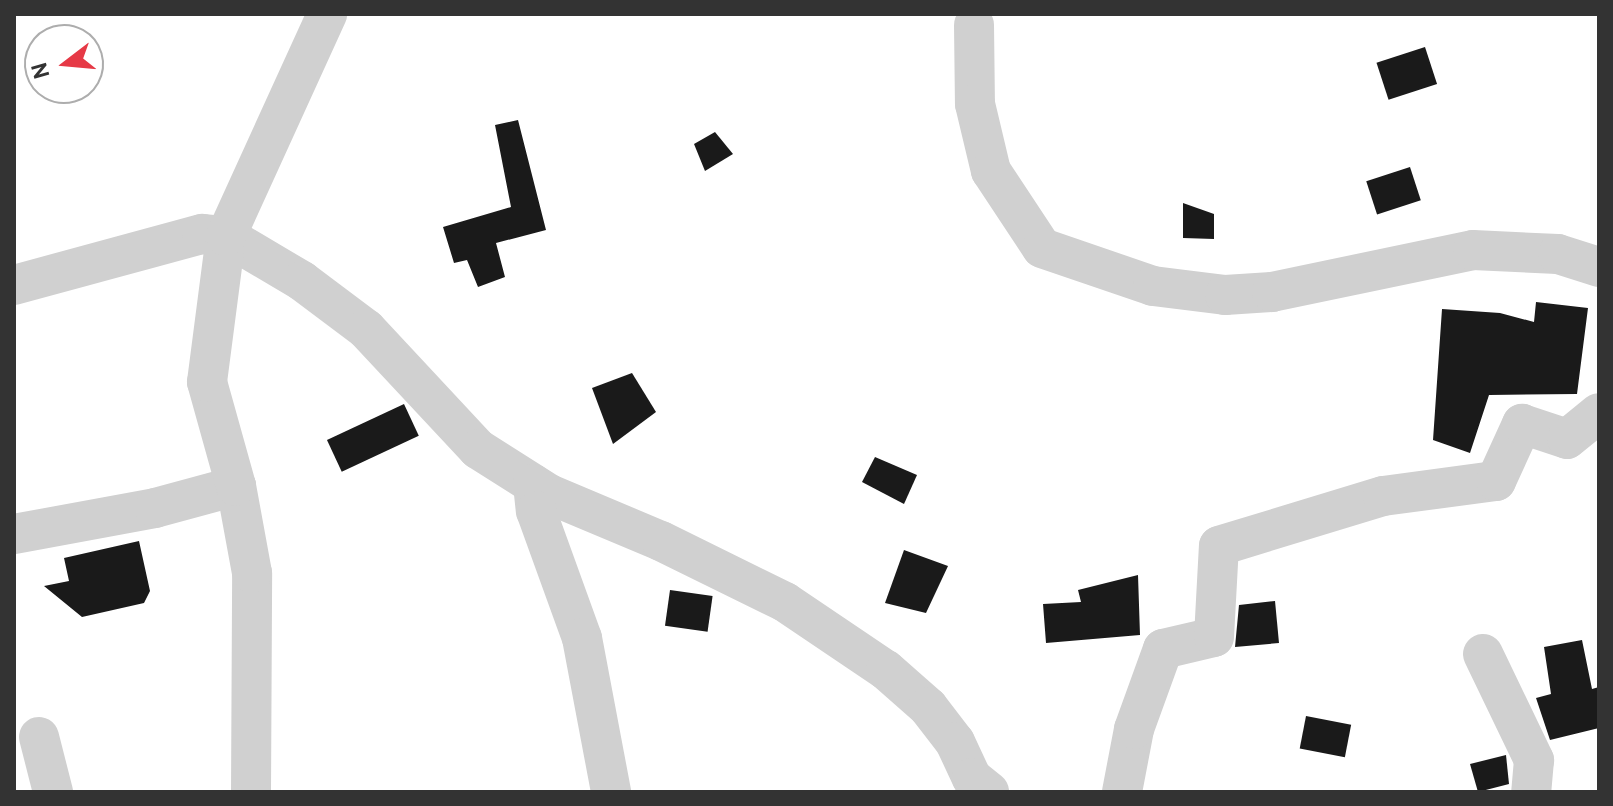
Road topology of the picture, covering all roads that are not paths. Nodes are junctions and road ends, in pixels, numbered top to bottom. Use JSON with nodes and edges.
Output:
{"nodes":[{"id":1,"x":327,"y":14,"type":"edge"},
{"id":2,"x":974,"y":25,"type":"dead end"},
{"id":3,"x":226,"y":236,"type":"junction"},
{"id":4,"x":1599,"y":267,"type":"edge"},
{"id":5,"x":14,"y":285,"type":"edge"},
{"id":6,"x":1599,"y":413,"type":"edge"},
{"id":7,"x":533,"y":484,"type":"junction"},
{"id":8,"x":236,"y":486,"type":"junction"},
{"id":9,"x":14,"y":534,"type":"edge"},
{"id":10,"x":1483,"y":654,"type":"dead end"},
{"id":11,"x":39,"y":737,"type":"dead end"},
{"id":12,"x":976,"y":787,"type":"edge"},
{"id":13,"x":53,"y":792,"type":"edge"},
{"id":14,"x":251,"y":792,"type":"edge"},
{"id":15,"x":611,"y":792,"type":"edge"},
{"id":16,"x":1122,"y":792,"type":"edge"},
{"id":17,"x":1531,"y":792,"type":"edge"}],
"edges":[{"from":1,"to":3,"type":"street"},
{"from":2,"to":4,"type":"street"},
{"from":3,"to":5,"type":"street"},
{"from":3,"to":7,"type":"street"},
{"from":3,"to":8,"type":"street"},
{"from":6,"to":16,"type":"street"},
{"from":7,"to":12,"type":"street"},
{"from":7,"to":15,"type":"street"},
{"from":8,"to":9,"type":"street"},
{"from":8,"to":14,"type":"street"},
{"from":10,"to":17,"type":"street"},
{"from":11,"to":13,"type":"street"}]}
